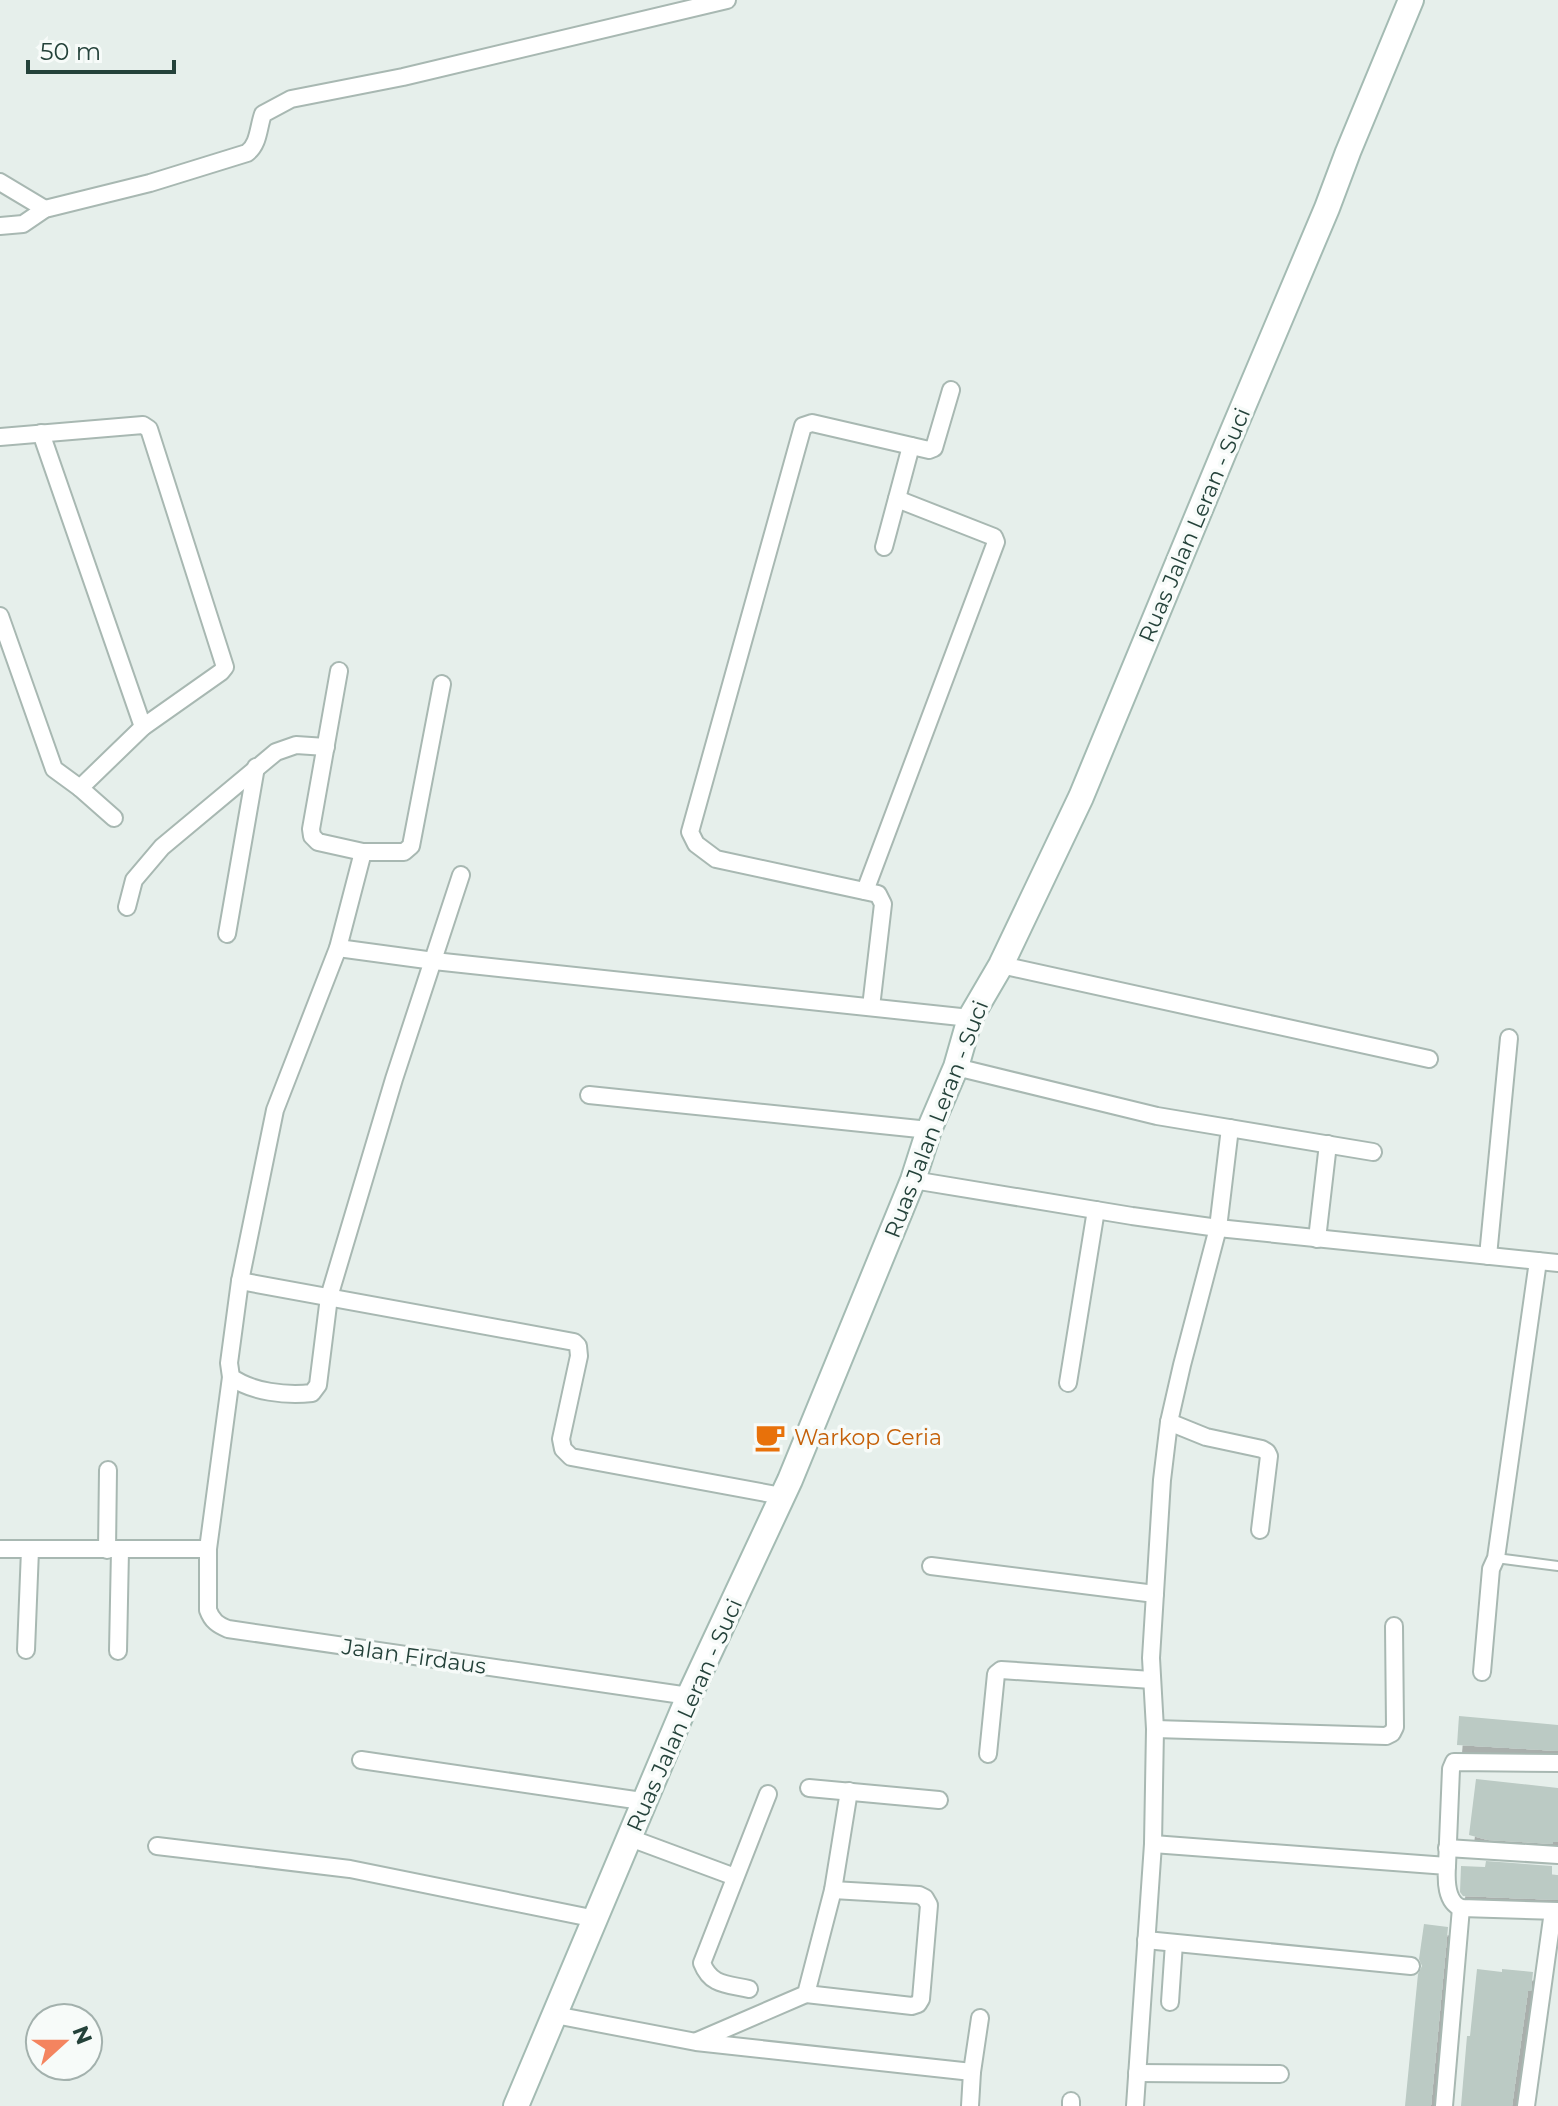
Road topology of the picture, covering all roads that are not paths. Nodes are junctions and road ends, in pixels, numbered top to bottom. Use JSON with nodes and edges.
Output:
{"nodes":[{"id":1,"x":727,"y":0,"type":"edge"},
{"id":2,"x":1411,"y":0,"type":"edge"},
{"id":3,"x":0,"y":182,"type":"edge"},
{"id":4,"x":45,"y":209,"type":"junction"},
{"id":5,"x":0,"y":226,"type":"edge"},
{"id":6,"x":951,"y":390,"type":"dead end"},
{"id":7,"x":41,"y":433,"type":"junction"},
{"id":8,"x":0,"y":437,"type":"edge"},
{"id":9,"x":911,"y":446,"type":"junction"},
{"id":10,"x":897,"y":499,"type":"junction"},
{"id":11,"x":884,"y":547,"type":"dead end"},
{"id":12,"x":1,"y":621,"type":"edge"},
{"id":13,"x":339,"y":671,"type":"dead end"},
{"id":14,"x":442,"y":684,"type":"dead end"},
{"id":15,"x":143,"y":727,"type":"junction"},
{"id":16,"x":326,"y":747,"type":"junction"},
{"id":17,"x":256,"y":767,"type":"junction"},
{"id":18,"x":80,"y":788,"type":"junction"},
{"id":19,"x":114,"y":818,"type":"dead end"},
{"id":20,"x":363,"y":852,"type":"junction"},
{"id":21,"x":461,"y":875,"type":"dead end"},
{"id":22,"x":865,"y":891,"type":"junction"},
{"id":23,"x":127,"y":907,"type":"dead end"},
{"id":24,"x":227,"y":934,"type":"dead end"},
{"id":25,"x":338,"y":948,"type":"junction"},
{"id":26,"x":434,"y":961,"type":"junction"},
{"id":27,"x":1001,"y":965,"type":"junction"},
{"id":28,"x":871,"y":1007,"type":"junction"},
{"id":29,"x":970,"y":1018,"type":"junction"},
{"id":30,"x":1509,"y":1038,"type":"dead end"},
{"id":31,"x":1429,"y":1059,"type":"dead end"},
{"id":32,"x":956,"y":1067,"type":"junction"},
{"id":33,"x":589,"y":1095,"type":"dead end"},
{"id":34,"x":1230,"y":1128,"type":"junction"},
{"id":35,"x":929,"y":1130,"type":"junction"},
{"id":36,"x":1328,"y":1144,"type":"junction"},
{"id":37,"x":1373,"y":1152,"type":"dead end"},
{"id":38,"x":913,"y":1180,"type":"junction"},
{"id":39,"x":1096,"y":1210,"type":"junction"},
{"id":40,"x":1218,"y":1228,"type":"junction"},
{"id":41,"x":1317,"y":1239,"type":"junction"},
{"id":42,"x":1488,"y":1256,"type":"junction"},
{"id":43,"x":1538,"y":1261,"type":"junction"},
{"id":44,"x":1558,"y":1263,"type":"edge"},
{"id":45,"x":240,"y":1281,"type":"junction"},
{"id":46,"x":329,"y":1297,"type":"junction"},
{"id":47,"x":231,"y":1377,"type":"junction"},
{"id":48,"x":1068,"y":1383,"type":"dead end"},
{"id":49,"x":1169,"y":1422,"type":"junction"},
{"id":50,"x":108,"y":1470,"type":"dead end"},
{"id":51,"x":782,"y":1496,"type":"junction"},
{"id":52,"x":1260,"y":1530,"type":"dead end"},
{"id":53,"x":0,"y":1549,"type":"edge"},
{"id":54,"x":208,"y":1549,"type":"junction"},
{"id":55,"x":30,"y":1550,"type":"junction"},
{"id":56,"x":114,"y":1550,"type":"junction"},
{"id":57,"x":1496,"y":1558,"type":"junction"},
{"id":58,"x":931,"y":1566,"type":"dead end"},
{"id":59,"x":1558,"y":1566,"type":"edge"},
{"id":60,"x":1155,"y":1594,"type":"junction"},
{"id":61,"x":1394,"y":1626,"type":"dead end"},
{"id":62,"x":26,"y":1650,"type":"dead end"},
{"id":63,"x":118,"y":1651,"type":"dead end"},
{"id":64,"x":1482,"y":1672,"type":"dead end"},
{"id":65,"x":1152,"y":1680,"type":"junction"},
{"id":66,"x":689,"y":1696,"type":"junction"},
{"id":67,"x":1155,"y":1729,"type":"junction"},
{"id":68,"x":988,"y":1754,"type":"dead end"},
{"id":69,"x":361,"y":1760,"type":"dead end"},
{"id":70,"x":1558,"y":1763,"type":"edge"},
{"id":71,"x":809,"y":1788,"type":"dead end"},
{"id":72,"x":849,"y":1791,"type":"junction"},
{"id":73,"x":768,"y":1794,"type":"dead end"},
{"id":74,"x":939,"y":1800,"type":"dead end"},
{"id":75,"x":645,"y":1803,"type":"junction"},
{"id":76,"x":630,"y":1838,"type":"junction"},
{"id":77,"x":1153,"y":1844,"type":"junction"},
{"id":78,"x":157,"y":1846,"type":"dead end"},
{"id":79,"x":1447,"y":1848,"type":"junction"},
{"id":80,"x":1558,"y":1855,"type":"edge"},
{"id":81,"x":1447,"y":1866,"type":"junction"},
{"id":82,"x":735,"y":1877,"type":"junction"},
{"id":83,"x":833,"y":1890,"type":"junction"},
{"id":84,"x":1461,"y":1908,"type":"junction"},
{"id":85,"x":1555,"y":1911,"type":"edge"},
{"id":86,"x":596,"y":1919,"type":"junction"},
{"id":87,"x":1146,"y":1940,"type":"junction"},
{"id":88,"x":1174,"y":1943,"type":"junction"},
{"id":89,"x":1411,"y":1966,"type":"dead end"},
{"id":90,"x":749,"y":1989,"type":"dead end"},
{"id":91,"x":806,"y":1994,"type":"junction"},
{"id":92,"x":1170,"y":2002,"type":"dead end"},
{"id":93,"x":555,"y":2015,"type":"junction"},
{"id":94,"x":753,"y":2017,"type":"junction"},
{"id":95,"x":980,"y":2018,"type":"dead end"},
{"id":96,"x":696,"y":2042,"type":"junction"},
{"id":97,"x":749,"y":2047,"type":"junction"},
{"id":98,"x":972,"y":2072,"type":"junction"},
{"id":99,"x":1137,"y":2073,"type":"junction"},
{"id":100,"x":1280,"y":2074,"type":"dead end"},
{"id":101,"x":516,"y":2106,"type":"edge"},
{"id":102,"x":970,"y":2106,"type":"edge"},
{"id":103,"x":1135,"y":2106,"type":"edge"},
{"id":104,"x":1444,"y":2106,"type":"edge"},
{"id":105,"x":1526,"y":2106,"type":"edge"}],
"edges":[{"from":1,"to":4,"type":"street"},
{"from":2,"to":27,"type":"main road","name":"Ruas Jalan Leran - Suci"},
{"from":3,"to":4,"type":"street"},
{"from":4,"to":5,"type":"street"},
{"from":6,"to":9,"type":"street"},
{"from":7,"to":8,"type":"street"},
{"from":7,"to":15,"type":"street"},
{"from":7,"to":15,"type":"street"},
{"from":9,"to":10,"type":"street"},
{"from":9,"to":22,"type":"street"},
{"from":10,"to":11,"type":"street"},
{"from":10,"to":22,"type":"street"},
{"from":12,"to":18,"type":"street"},
{"from":13,"to":16,"type":"street"},
{"from":14,"to":20,"type":"street"},
{"from":15,"to":18,"type":"street"},
{"from":16,"to":17,"type":"street"},
{"from":16,"to":20,"type":"street"},
{"from":17,"to":23,"type":"street"},
{"from":17,"to":24,"type":"street"},
{"from":18,"to":19,"type":"street"},
{"from":20,"to":25,"type":"street","name":"Jalan Firdaus"},
{"from":21,"to":26,"type":"street"},
{"from":22,"to":28,"type":"street"},
{"from":25,"to":26,"type":"street"},
{"from":25,"to":45,"type":"street","name":"Jalan Firdaus"},
{"from":26,"to":28,"type":"street"},
{"from":26,"to":46,"type":"street"},
{"from":27,"to":29,"type":"main road","name":"Ruas Jalan Leran - Suci"},
{"from":27,"to":31,"type":"street"},
{"from":28,"to":29,"type":"street"},
{"from":29,"to":32,"type":"main road","name":"Ruas Jalan Leran - Suci"},
{"from":30,"to":42,"type":"street"},
{"from":32,"to":34,"type":"street"},
{"from":32,"to":35,"type":"main road","name":"Ruas Jalan Leran - Suci"},
{"from":33,"to":35,"type":"street"},
{"from":34,"to":36,"type":"street"},
{"from":34,"to":40,"type":"street"},
{"from":35,"to":38,"type":"main road","name":"Ruas Jalan Leran - Suci"},
{"from":36,"to":37,"type":"street"},
{"from":36,"to":41,"type":"street"},
{"from":38,"to":39,"type":"street"},
{"from":38,"to":51,"type":"main road","name":"Ruas Jalan Leran - Suci"},
{"from":39,"to":40,"type":"street"},
{"from":39,"to":48,"type":"street"},
{"from":40,"to":41,"type":"street"},
{"from":40,"to":49,"type":"street"},
{"from":41,"to":42,"type":"street"},
{"from":42,"to":43,"type":"street"},
{"from":43,"to":44,"type":"street"},
{"from":43,"to":57,"type":"street"},
{"from":45,"to":46,"type":"street"},
{"from":45,"to":47,"type":"street","name":"Jalan Firdaus"},
{"from":46,"to":47,"type":"street"},
{"from":46,"to":51,"type":"street"},
{"from":47,"to":54,"type":"street","name":"Jalan Firdaus"},
{"from":49,"to":52,"type":"street"},
{"from":49,"to":60,"type":"street"},
{"from":50,"to":56,"type":"street"},
{"from":51,"to":66,"type":"main road","name":"Ruas Jalan Leran - Suci"},
{"from":53,"to":55,"type":"street"},
{"from":54,"to":56,"type":"street"},
{"from":54,"to":66,"type":"street","name":"Jalan Firdaus"},
{"from":55,"to":56,"type":"street"},
{"from":55,"to":62,"type":"street"},
{"from":56,"to":63,"type":"street"},
{"from":57,"to":59,"type":"lane"},
{"from":57,"to":64,"type":"street"},
{"from":58,"to":60,"type":"street"},
{"from":60,"to":65,"type":"street"},
{"from":61,"to":67,"type":"street"},
{"from":65,"to":67,"type":"street"},
{"from":65,"to":68,"type":"street"},
{"from":66,"to":75,"type":"main road","name":"Ruas Jalan Leran - Suci"},
{"from":67,"to":77,"type":"street"},
{"from":69,"to":75,"type":"street"},
{"from":70,"to":79,"type":"street"},
{"from":71,"to":72,"type":"street"},
{"from":72,"to":74,"type":"street"},
{"from":72,"to":83,"type":"street"},
{"from":73,"to":82,"type":"street"},
{"from":75,"to":76,"type":"main road","name":"Ruas Jalan Leran - Suci"},
{"from":76,"to":82,"type":"street"},
{"from":76,"to":86,"type":"main road","name":"Ruas Jalan Leran - Suci"},
{"from":77,"to":81,"type":"street"},
{"from":77,"to":87,"type":"street"},
{"from":78,"to":86,"type":"street"},
{"from":79,"to":80,"type":"street"},
{"from":79,"to":81,"type":"street"},
{"from":81,"to":84,"type":"street"},
{"from":82,"to":90,"type":"street"},
{"from":83,"to":91,"type":"street"},
{"from":83,"to":91,"type":"street"},
{"from":84,"to":85,"type":"street"},
{"from":84,"to":104,"type":"street"},
{"from":85,"to":105,"type":"street"},
{"from":86,"to":93,"type":"main road","name":"Ruas Jalan Leran - Suci"},
{"from":87,"to":88,"type":"street"},
{"from":87,"to":99,"type":"street"},
{"from":88,"to":89,"type":"street"},
{"from":88,"to":92,"type":"street"},
{"from":91,"to":94,"type":"street"},
{"from":93,"to":96,"type":"street"},
{"from":93,"to":101,"type":"main road","name":"Ruas Jalan Leran - Suci"},
{"from":94,"to":96,"type":"street"},
{"from":94,"to":97,"type":"street"},
{"from":95,"to":98,"type":"street"},
{"from":96,"to":97,"type":"street"},
{"from":97,"to":98,"type":"street"},
{"from":98,"to":102,"type":"street"},
{"from":99,"to":100,"type":"street"},
{"from":99,"to":103,"type":"street"}]}
